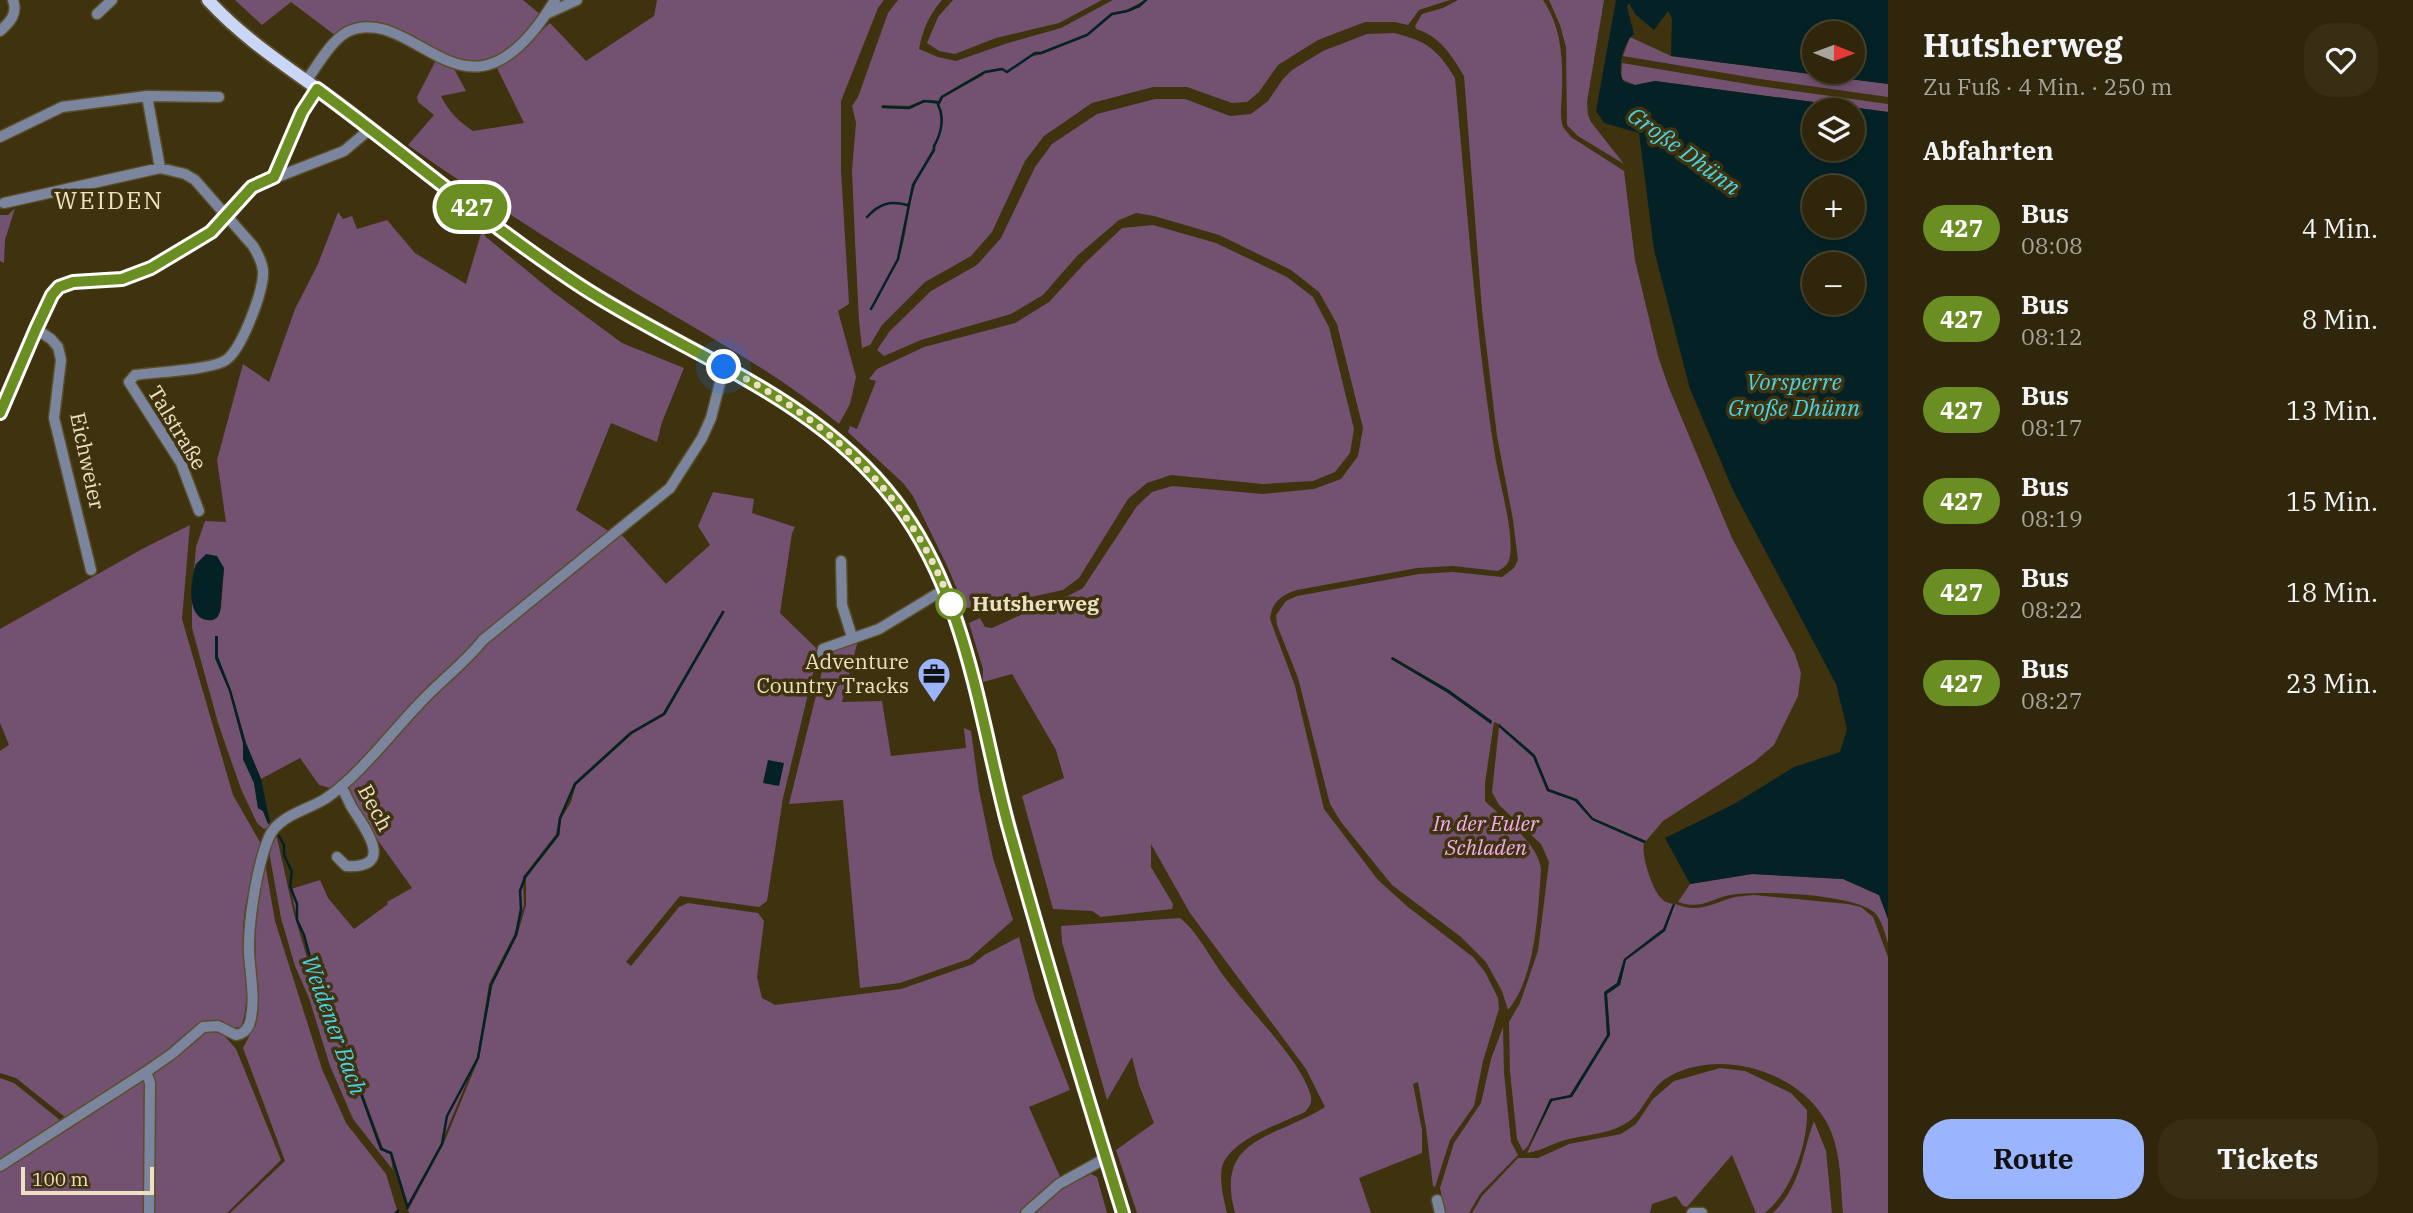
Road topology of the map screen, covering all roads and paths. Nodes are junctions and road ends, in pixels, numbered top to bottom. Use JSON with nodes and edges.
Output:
{"nodes":[{"id":1,"x":13,"y":0,"type":"edge"},
{"id":2,"x":112,"y":0,"type":"edge"},
{"id":3,"x":208,"y":0,"type":"edge"},
{"id":4,"x":555,"y":0,"type":"edge"},
{"id":5,"x":576,"y":0,"type":"edge"},
{"id":6,"x":545,"y":14,"type":"junction"},
{"id":7,"x":97,"y":15,"type":"dead end"},
{"id":8,"x":0,"y":31,"type":"edge"},
{"id":9,"x":312,"y":85,"type":"junction"},
{"id":10,"x":147,"y":96,"type":"junction"},
{"id":11,"x":219,"y":97,"type":"dead end"},
{"id":12,"x":370,"y":129,"type":"junction"},
{"id":13,"x":0,"y":137,"type":"edge"},
{"id":14,"x":160,"y":168,"type":"junction"},
{"id":15,"x":274,"y":177,"type":"junction"},
{"id":16,"x":4,"y":203,"type":"dead end"},
{"id":17,"x":226,"y":214,"type":"junction"},
{"id":18,"x":36,"y":329,"type":"junction"},
{"id":19,"x":724,"y":367,"type":"junction"},
{"id":20,"x":0,"y":413,"type":"edge"},
{"id":21,"x":199,"y":511,"type":"dead end"},
{"id":22,"x":841,"y":561,"type":"dead end"},
{"id":23,"x":91,"y":570,"type":"dead end"},
{"id":24,"x":945,"y":589,"type":"junction"},
{"id":25,"x":852,"y":638,"type":"junction"},
{"id":26,"x":821,"y":658,"type":"dead end"},
{"id":27,"x":341,"y":786,"type":"junction"},
{"id":28,"x":337,"y":857,"type":"dead end"},
{"id":29,"x":146,"y":1072,"type":"junction"},
{"id":30,"x":1106,"y":1158,"type":"junction"},
{"id":31,"x":0,"y":1166,"type":"edge"},
{"id":32,"x":1437,"y":1200,"type":"dead end"},
{"id":33,"x":149,"y":1213,"type":"edge"},
{"id":34,"x":1026,"y":1213,"type":"edge"},
{"id":35,"x":1123,"y":1213,"type":"edge"},
{"id":36,"x":1440,"y":1213,"type":"edge"},
{"id":37,"x":1692,"y":1213,"type":"edge"},
{"id":38,"x":1702,"y":1213,"type":"edge"}],
"edges":[{"from":1,"to":8,"type":"street"},
{"from":2,"to":7,"type":"street"},
{"from":3,"to":9,"type":"main road"},
{"from":4,"to":6,"type":"street"},
{"from":5,"to":6,"type":"street"},
{"from":6,"to":9,"type":"street"},
{"from":9,"to":12,"type":"main road"},
{"from":9,"to":15,"type":"street"},
{"from":10,"to":11,"type":"street"},
{"from":10,"to":13,"type":"street"},
{"from":10,"to":14,"type":"street"},
{"from":12,"to":15,"type":"street"},
{"from":12,"to":19,"type":"main road"},
{"from":14,"to":16,"type":"street"},
{"from":14,"to":17,"type":"street"},
{"from":15,"to":17,"type":"street"},
{"from":17,"to":18,"type":"street"},
{"from":17,"to":21,"type":"street","name":"Talstraße"},
{"from":18,"to":20,"type":"street"},
{"from":18,"to":23,"type":"street","name":"Eichweier"},
{"from":19,"to":24,"type":"main road"},
{"from":19,"to":27,"type":"street"},
{"from":22,"to":25,"type":"street"},
{"from":24,"to":25,"type":"street"},
{"from":24,"to":30,"type":"main road"},
{"from":25,"to":26,"type":"street"},
{"from":27,"to":28,"type":"street","name":"Bech"},
{"from":27,"to":29,"type":"street","name":"Bech"},
{"from":29,"to":31,"type":"street"},
{"from":29,"to":33,"type":"street"},
{"from":30,"to":34,"type":"street"},
{"from":30,"to":35,"type":"main road"},
{"from":32,"to":36,"type":"street"},
{"from":37,"to":38,"type":"street"}]}
